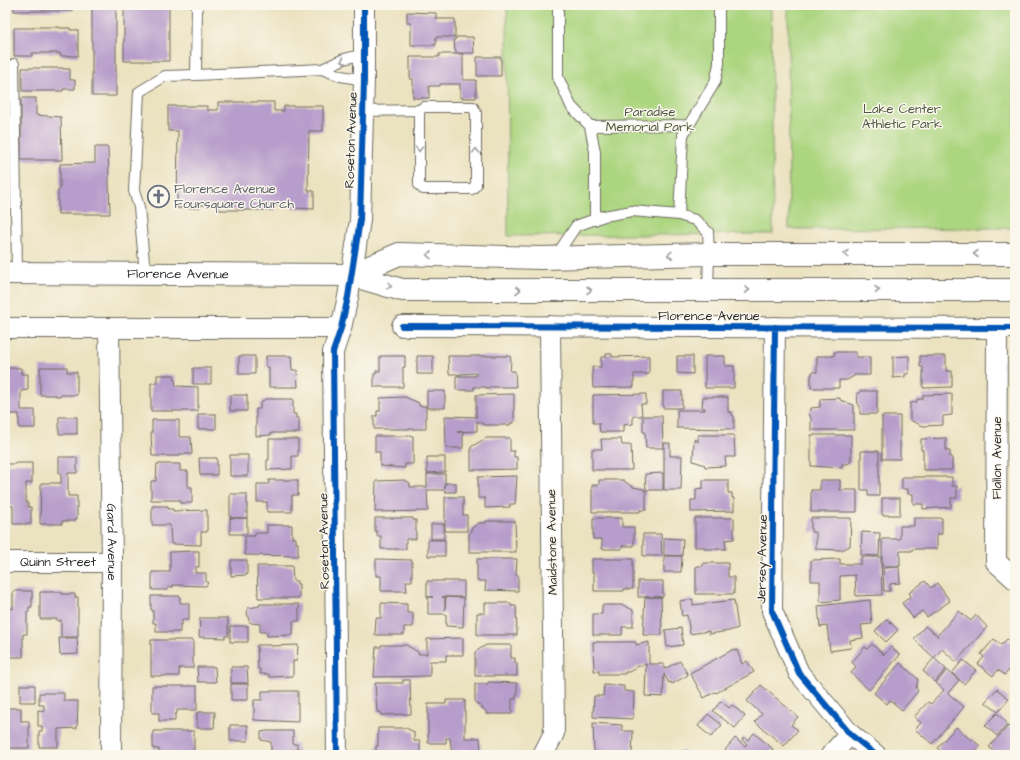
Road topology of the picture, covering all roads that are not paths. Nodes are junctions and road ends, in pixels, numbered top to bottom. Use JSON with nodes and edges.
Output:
{"nodes":[{"id":1,"x":197,"y":5,"type":"edge"},
{"id":2,"x":364,"y":5,"type":"edge"},
{"id":3,"x":558,"y":5,"type":"edge"},
{"id":4,"x":719,"y":5,"type":"edge"},
{"id":5,"x":364,"y":54,"type":"junction"},
{"id":6,"x":14,"y":64,"type":"dead end"},
{"id":7,"x":322,"y":69,"type":"junction"},
{"id":8,"x":196,"y":75,"type":"junction"},
{"id":9,"x":364,"y":80,"type":"junction"},
{"id":10,"x":419,"y":110,"type":"junction"},
{"id":11,"x":363,"y":111,"type":"junction"},
{"id":12,"x":689,"y":125,"type":"junction"},
{"id":13,"x":590,"y":126,"type":"junction"},
{"id":14,"x":679,"y":215,"type":"junction"},
{"id":15,"x":595,"y":220,"type":"junction"},
{"id":16,"x":709,"y":254,"type":"junction"},
{"id":17,"x":1015,"y":254,"type":"edge"},
{"id":18,"x":541,"y":258,"type":"junction"},
{"id":19,"x":11,"y":273,"type":"edge"},
{"id":20,"x":146,"y":273,"type":"junction"},
{"id":21,"x":351,"y":274,"type":"junction"},
{"id":22,"x":708,"y":290,"type":"junction"},
{"id":23,"x":1015,"y":290,"type":"edge"},
{"id":24,"x":402,"y":326,"type":"dead end"},
{"id":25,"x":550,"y":326,"type":"junction"},
{"id":26,"x":775,"y":327,"type":"junction"},
{"id":27,"x":5,"y":328,"type":"edge"},
{"id":28,"x":109,"y":328,"type":"junction"},
{"id":29,"x":340,"y":328,"type":"junction"},
{"id":30,"x":1006,"y":328,"type":"edge"},
{"id":31,"x":5,"y":562,"type":"edge"},
{"id":32,"x":112,"y":562,"type":"junction"},
{"id":33,"x":1015,"y":579,"type":"edge"},
{"id":34,"x":850,"y":734,"type":"junction"},
{"id":35,"x":111,"y":755,"type":"edge"},
{"id":36,"x":337,"y":755,"type":"edge"},
{"id":37,"x":543,"y":755,"type":"edge"},
{"id":38,"x":831,"y":755,"type":"edge"},
{"id":39,"x":876,"y":755,"type":"edge"}],
"edges":[{"from":1,"to":8,"type":"lane"},
{"from":2,"to":5,"type":"street","name":"Roseton Avenue"},
{"from":3,"to":13,"type":"lane"},
{"from":4,"to":12,"type":"lane"},
{"from":5,"to":7,"type":"lane","one_way":true},
{"from":5,"to":9,"type":"street","name":"Roseton Avenue"},
{"from":6,"to":19,"type":"lane"},
{"from":7,"to":8,"type":"lane"},
{"from":7,"to":9,"type":"lane"},
{"from":8,"to":20,"type":"lane"},
{"from":9,"to":11,"type":"street","name":"Roseton Avenue"},
{"from":10,"to":10,"type":"lane","one_way":true},
{"from":10,"to":11,"type":"lane"},
{"from":11,"to":21,"type":"street","name":"Roseton Avenue"},
{"from":12,"to":13,"type":"lane"},
{"from":12,"to":14,"type":"lane"},
{"from":13,"to":15,"type":"lane"},
{"from":14,"to":15,"type":"lane"},
{"from":14,"to":16,"type":"lane"},
{"from":15,"to":18,"type":"lane"},
{"from":17,"to":16,"type":"main road","name":"Florence Avenue","one_way":true},
{"from":16,"to":18,"type":"main road","name":"Florence Avenue","one_way":true},
{"from":16,"to":22,"type":"lane"},
{"from":18,"to":21,"type":"main road","name":"Florence Avenue","one_way":true},
{"from":19,"to":20,"type":"main road","name":"Florence Avenue"},
{"from":20,"to":21,"type":"main road","name":"Florence Avenue"},
{"from":21,"to":22,"type":"main road","name":"Florence Avenue","one_way":true},
{"from":21,"to":29,"type":"street","name":"Roseton Avenue"},
{"from":22,"to":23,"type":"main road","name":"Florence Avenue","one_way":true},
{"from":24,"to":25,"type":"street","name":"Florence Avenue"},
{"from":25,"to":26,"type":"street","name":"Florence Avenue"},
{"from":25,"to":37,"type":"street","name":"Maidstone Avenue"},
{"from":26,"to":30,"type":"street","name":"Florence Avenue"},
{"from":26,"to":34,"type":"street","name":"Jersey Avenue"},
{"from":27,"to":28,"type":"street"},
{"from":28,"to":29,"type":"street"},
{"from":28,"to":32,"type":"street","name":"Gard Avenue"},
{"from":29,"to":36,"type":"street","name":"Roseton Avenue"},
{"from":30,"to":33,"type":"street","name":"Flallon Avenue"},
{"from":31,"to":32,"type":"street","name":"Quinn Street"},
{"from":32,"to":35,"type":"street","name":"Gard Avenue"},
{"from":34,"to":38,"type":"street"},
{"from":34,"to":39,"type":"street","name":"Jersey Avenue"}]}
